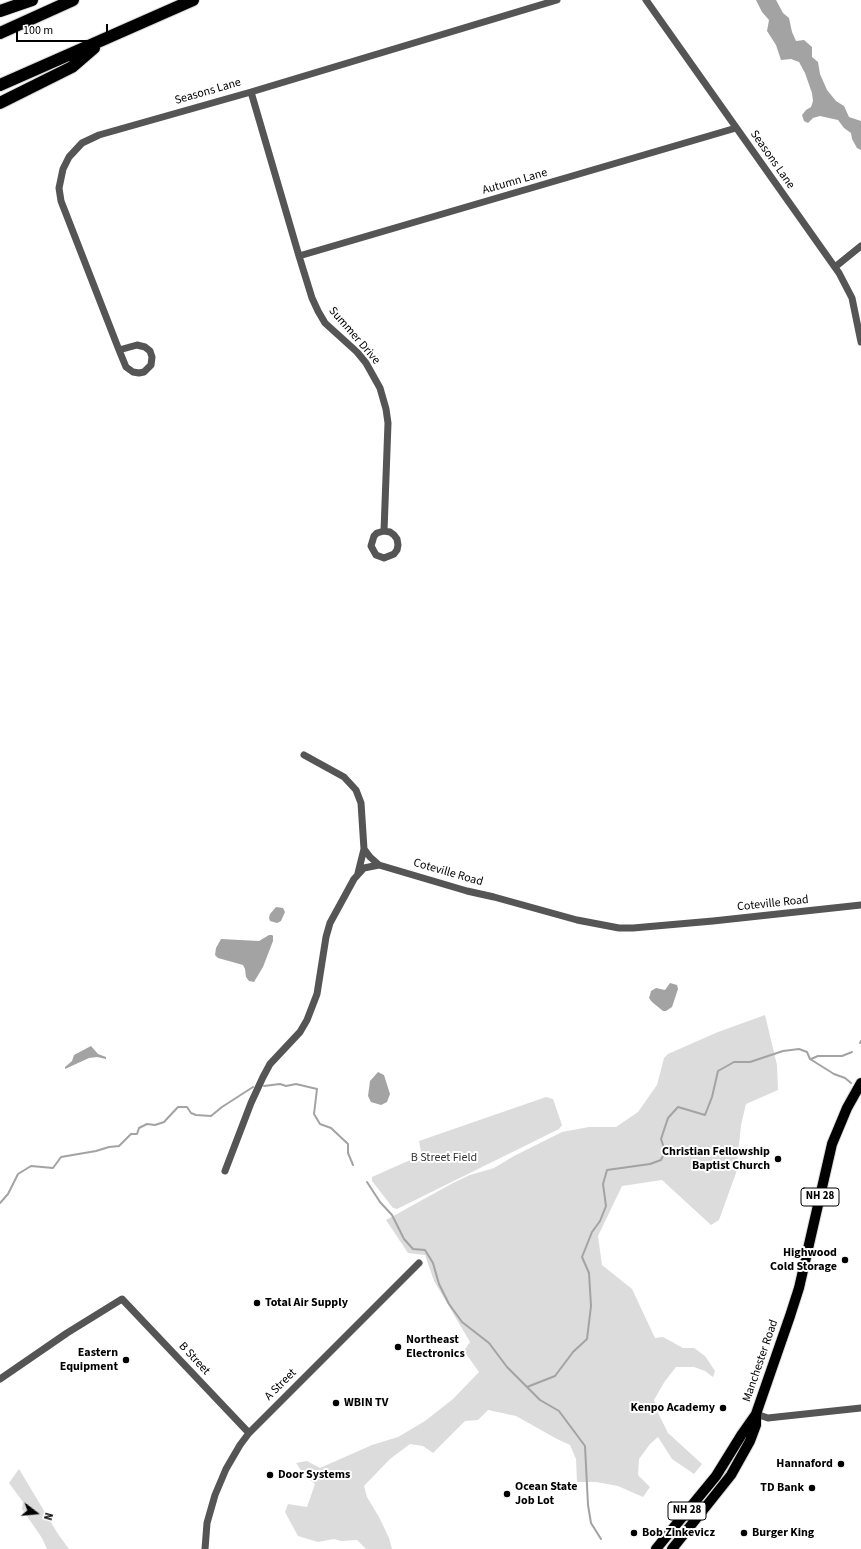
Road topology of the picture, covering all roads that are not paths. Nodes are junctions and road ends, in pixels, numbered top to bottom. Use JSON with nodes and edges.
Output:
{"nodes":[{"id":1,"x":32,"y":0,"type":"edge"},
{"id":2,"x":73,"y":0,"type":"edge"},
{"id":3,"x":193,"y":0,"type":"edge"},
{"id":4,"x":557,"y":0,"type":"edge"},
{"id":5,"x":646,"y":0,"type":"edge"},
{"id":6,"x":0,"y":12,"type":"edge"},
{"id":7,"x":0,"y":33,"type":"edge"},
{"id":8,"x":105,"y":39,"type":"junction"},
{"id":9,"x":0,"y":85,"type":"edge"},
{"id":10,"x":251,"y":92,"type":"junction"},
{"id":11,"x":0,"y":103,"type":"edge"},
{"id":12,"x":736,"y":128,"type":"junction"},
{"id":13,"x":861,"y":246,"type":"edge"},
{"id":14,"x":299,"y":256,"type":"junction"},
{"id":15,"x":835,"y":267,"type":"junction"},
{"id":16,"x":861,"y":342,"type":"edge"},
{"id":17,"x":120,"y":350,"type":"junction"},
{"id":18,"x":384,"y":531,"type":"dead end"},
{"id":19,"x":304,"y":755,"type":"dead end"},
{"id":20,"x":364,"y":849,"type":"junction"},
{"id":21,"x":379,"y":865,"type":"junction"},
{"id":22,"x":358,"y":873,"type":"junction"},
{"id":23,"x":861,"y":905,"type":"edge"},
{"id":24,"x":861,"y":1083,"type":"edge"},
{"id":25,"x":225,"y":1171,"type":"dead end"},
{"id":26,"x":419,"y":1263,"type":"dead end"},
{"id":27,"x":0,"y":1379,"type":"edge"},
{"id":28,"x":861,"y":1408,"type":"edge"},
{"id":29,"x":756,"y":1414,"type":"junction"},
{"id":30,"x":249,"y":1433,"type":"junction"},
{"id":31,"x":205,"y":1549,"type":"edge"},
{"id":32,"x":656,"y":1549,"type":"edge"},
{"id":33,"x":672,"y":1549,"type":"edge"}],
"edges":[{"from":1,"to":6,"type":"highway"},
{"from":2,"to":7,"type":"highway"},
{"from":3,"to":8,"type":"highway"},
{"from":4,"to":10,"type":"street","name":"Seasons Lane"},
{"from":5,"to":12,"type":"street","name":"Seasons Lane"},
{"from":8,"to":9,"type":"highway"},
{"from":8,"to":11,"type":"highway"},
{"from":10,"to":14,"type":"street","name":"Summer Drive"},
{"from":10,"to":17,"type":"street","name":"Seasons Lane"},
{"from":12,"to":14,"type":"street","name":"Autumn Lane"},
{"from":12,"to":15,"type":"street","name":"Seasons Lane"},
{"from":13,"to":15,"type":"street"},
{"from":14,"to":18,"type":"street","name":"Summer Drive"},
{"from":15,"to":16,"type":"street","name":"Seasons Lane"},
{"from":17,"to":17,"type":"street","name":"Seasons Lane"},
{"from":19,"to":20,"type":"street"},
{"from":20,"to":21,"type":"street"},
{"from":20,"to":22,"type":"street"},
{"from":21,"to":22,"type":"street"},
{"from":21,"to":23,"type":"street","name":"Coteville Road"},
{"from":22,"to":25,"type":"street"},
{"from":24,"to":29,"type":"main road","name":"Manchester Road","number":"NH 28"},
{"from":26,"to":30,"type":"street","name":"A Street"},
{"from":27,"to":30,"type":"street","name":"B Street"},
{"from":28,"to":29,"type":"street"},
{"from":29,"to":32,"type":"main road","name":"Manchester Road","number":"NH 28"},
{"from":29,"to":33,"type":"main road","name":"Manchester Road","number":"NH 28"},
{"from":30,"to":31,"type":"street","name":"A Street"}]}
